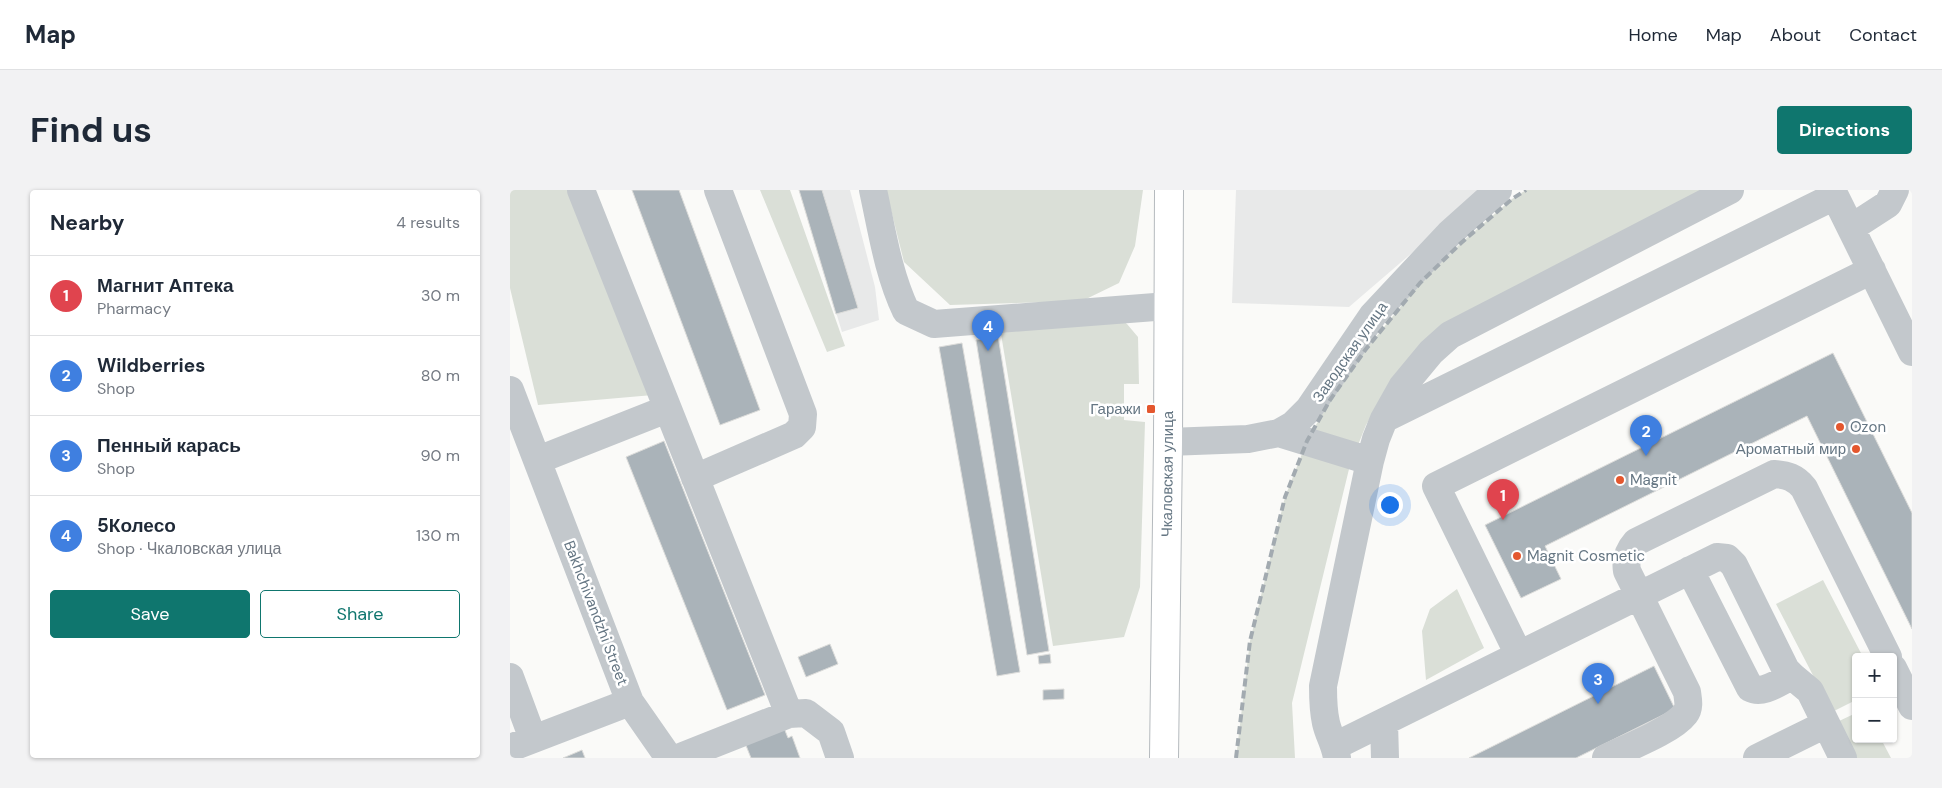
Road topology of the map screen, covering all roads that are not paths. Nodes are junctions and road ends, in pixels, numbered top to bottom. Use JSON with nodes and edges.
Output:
{"nodes":[{"id":1,"x":581,"y":190,"type":"edge"},
{"id":2,"x":718,"y":190,"type":"edge"},
{"id":3,"x":873,"y":190,"type":"edge"},
{"id":4,"x":1169,"y":190,"type":"edge"},
{"id":5,"x":1498,"y":190,"type":"edge"},
{"id":6,"x":1730,"y":190,"type":"edge"},
{"id":7,"x":1895,"y":190,"type":"edge"},
{"id":8,"x":1834,"y":193,"type":"edge"},
{"id":9,"x":1851,"y":228,"type":"junction"},
{"id":10,"x":1872,"y":270,"type":"junction"},
{"id":11,"x":1168,"y":306,"type":"junction"},
{"id":12,"x":1912,"y":352,"type":"edge"},
{"id":13,"x":510,"y":390,"type":"edge"},
{"id":14,"x":667,"y":409,"type":"junction"},
{"id":15,"x":1384,"y":419,"type":"junction"},
{"id":16,"x":1279,"y":433,"type":"junction"},
{"id":17,"x":1168,"y":442,"type":"junction"},
{"id":18,"x":538,"y":460,"type":"junction"},
{"id":19,"x":1370,"y":461,"type":"junction"},
{"id":20,"x":695,"y":478,"type":"junction"},
{"id":21,"x":1690,"y":570,"type":"junction"},
{"id":22,"x":1639,"y":596,"type":"junction"},
{"id":23,"x":1886,"y":653,"type":"edge"},
{"id":24,"x":1519,"y":655,"type":"junction"},
{"id":25,"x":1792,"y":676,"type":"junction"},
{"id":26,"x":1897,"y":676,"type":"edge"},
{"id":27,"x":510,"y":677,"type":"edge"},
{"id":28,"x":630,"y":702,"type":"junction"},
{"id":29,"x":1912,"y":706,"type":"edge"},
{"id":30,"x":789,"y":714,"type":"junction"},
{"id":31,"x":1384,"y":722,"type":"junction"},
{"id":32,"x":1826,"y":724,"type":"junction"},
{"id":33,"x":522,"y":744,"type":"edge"},
{"id":34,"x":1336,"y":752,"type":"edge"},
{"id":35,"x":669,"y":758,"type":"edge"},
{"id":36,"x":678,"y":758,"type":"edge"},
{"id":37,"x":840,"y":758,"type":"edge"},
{"id":38,"x":1164,"y":758,"type":"edge"},
{"id":39,"x":1385,"y":758,"type":"edge"},
{"id":40,"x":1606,"y":758,"type":"edge"},
{"id":41,"x":1757,"y":758,"type":"edge"},
{"id":42,"x":1843,"y":758,"type":"edge"}],
"edges":[{"from":1,"to":14,"type":"street"},
{"from":2,"to":20,"type":"street"},
{"from":3,"to":11,"type":"street"},
{"from":4,"to":11,"type":"main road","name":"Чкаловская улица"},
{"from":5,"to":16,"type":"street","name":"Заводская улица"},
{"from":6,"to":15,"type":"street"},
{"from":7,"to":9,"type":"street"},
{"from":8,"to":9,"type":"street"},
{"from":8,"to":15,"type":"street"},
{"from":9,"to":10,"type":"street"},
{"from":10,"to":12,"type":"street"},
{"from":10,"to":24,"type":"street"},
{"from":11,"to":17,"type":"main road","name":"Чкаловская улица"},
{"from":13,"to":18,"type":"street","name":"Bakhchivandzhi Street"},
{"from":14,"to":18,"type":"street"},
{"from":14,"to":20,"type":"street"},
{"from":15,"to":19,"type":"street"},
{"from":16,"to":17,"type":"street","name":"Заводская улица"},
{"from":16,"to":19,"type":"street"},
{"from":17,"to":38,"type":"main road","name":"Чкаловская улица"},
{"from":18,"to":28,"type":"street","name":"Bakhchivandzhi Street"},
{"from":19,"to":34,"type":"street"},
{"from":20,"to":30,"type":"street"},
{"from":21,"to":22,"type":"street"},
{"from":21,"to":25,"type":"street"},
{"from":21,"to":25,"type":"street"},
{"from":22,"to":23,"type":"street"},
{"from":22,"to":24,"type":"street"},
{"from":22,"to":40,"type":"street"},
{"from":24,"to":31,"type":"street"},
{"from":25,"to":32,"type":"street"},
{"from":26,"to":29,"type":"street"},
{"from":27,"to":33,"type":"street"},
{"from":28,"to":33,"type":"street"},
{"from":28,"to":35,"type":"street","name":"Bakhchivandzhi Street"},
{"from":30,"to":36,"type":"street"},
{"from":30,"to":37,"type":"street"},
{"from":31,"to":34,"type":"street"},
{"from":31,"to":39,"type":"street"},
{"from":32,"to":41,"type":"street"},
{"from":32,"to":42,"type":"street"}]}
